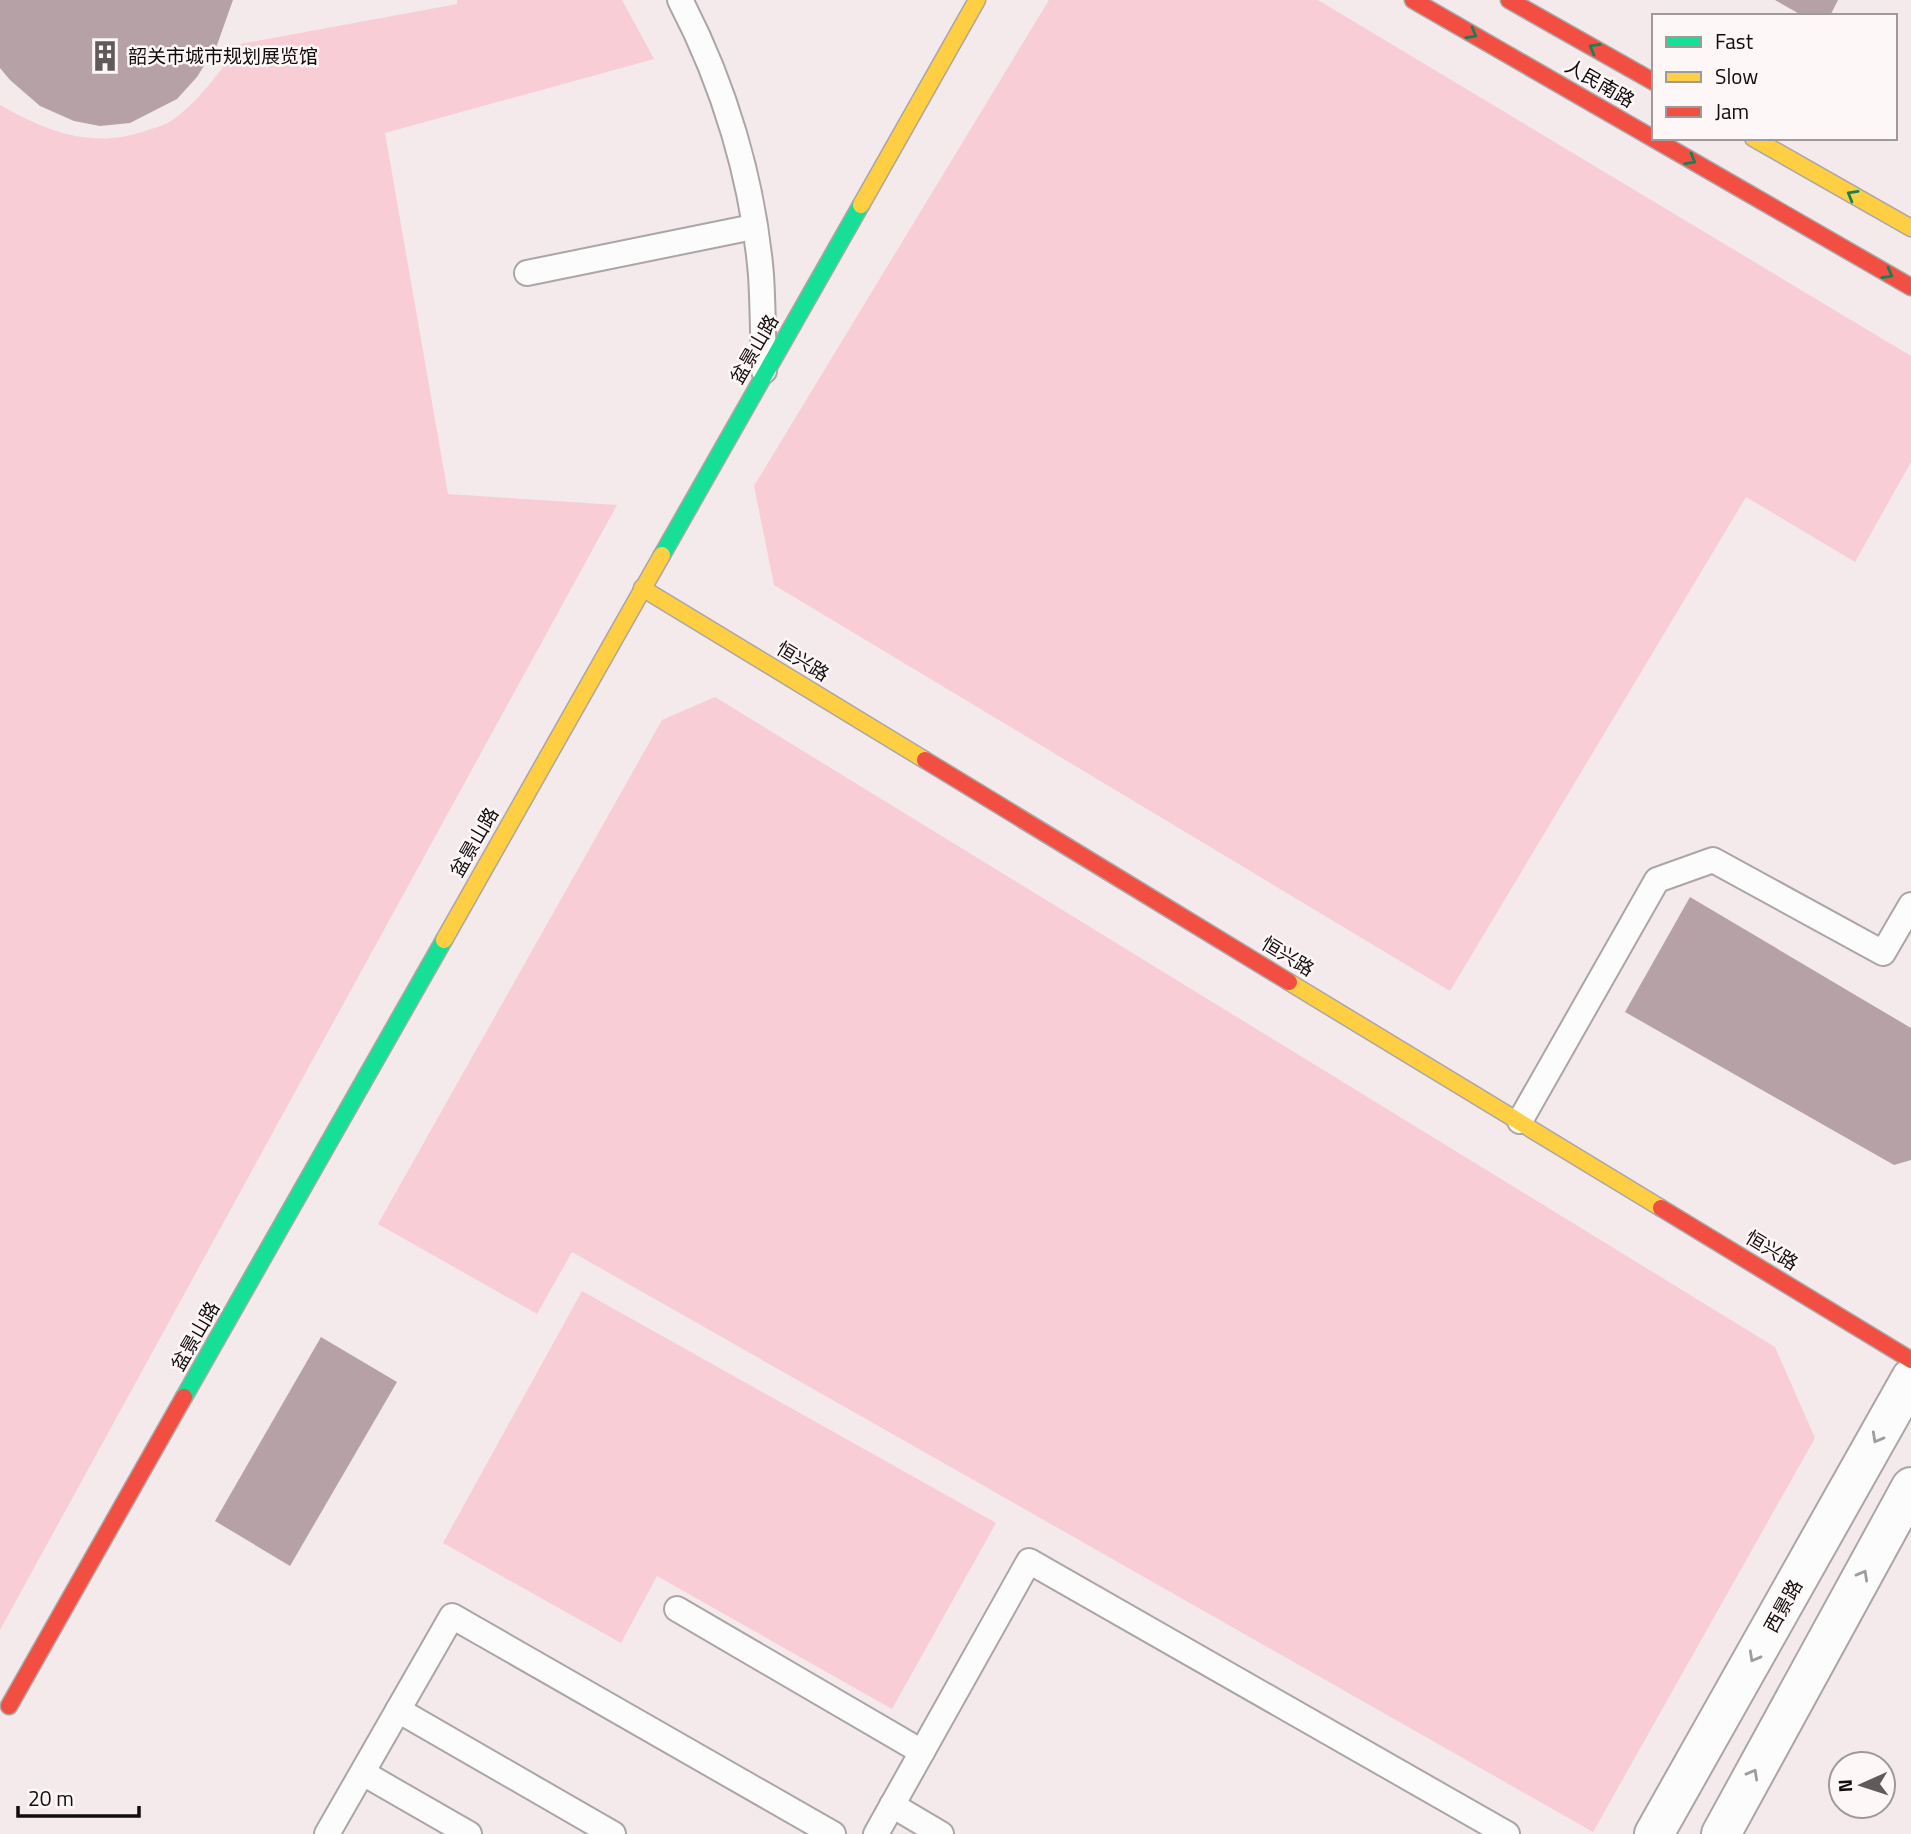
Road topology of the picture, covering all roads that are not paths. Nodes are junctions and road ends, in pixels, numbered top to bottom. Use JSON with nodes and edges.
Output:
{"nodes":[{"id":1,"x":680,"y":0,"type":"edge"},
{"id":2,"x":976,"y":0,"type":"edge"},
{"id":3,"x":1413,"y":0,"type":"edge"},
{"id":4,"x":1509,"y":0,"type":"edge"},
{"id":5,"x":1652,"y":81,"type":"edge"},
{"id":6,"x":1652,"y":138,"type":"edge"},
{"id":7,"x":1656,"y":140,"type":"edge"},
{"id":8,"x":1756,"y":140,"type":"edge"},
{"id":9,"x":754,"y":227,"type":"junction"},
{"id":10,"x":1911,"y":228,"type":"edge"},
{"id":11,"x":527,"y":273,"type":"dead end"},
{"id":12,"x":1911,"y":287,"type":"edge"},
{"id":13,"x":764,"y":372,"type":"junction"},
{"id":14,"x":642,"y":588,"type":"junction"},
{"id":15,"x":1911,"y":905,"type":"edge"},
{"id":16,"x":1520,"y":1121,"type":"junction"},
{"id":17,"x":1911,"y":1360,"type":"edge"},
{"id":18,"x":1911,"y":1378,"type":"edge"},
{"id":19,"x":1911,"y":1487,"type":"edge"},
{"id":20,"x":677,"y":1609,"type":"dead end"},
{"id":21,"x":9,"y":1706,"type":"dead end"},
{"id":22,"x":398,"y":1710,"type":"junction"},
{"id":23,"x":922,"y":1752,"type":"junction"},
{"id":24,"x":363,"y":1773,"type":"junction"},
{"id":25,"x":892,"y":1805,"type":"junction"},
{"id":26,"x":327,"y":1834,"type":"edge"},
{"id":27,"x":469,"y":1834,"type":"edge"},
{"id":28,"x":613,"y":1834,"type":"edge"},
{"id":29,"x":833,"y":1834,"type":"edge"},
{"id":30,"x":876,"y":1834,"type":"edge"},
{"id":31,"x":942,"y":1834,"type":"edge"},
{"id":32,"x":1507,"y":1834,"type":"edge"},
{"id":33,"x":1654,"y":1834,"type":"edge"},
{"id":34,"x":1721,"y":1834,"type":"edge"}],
"edges":[{"from":1,"to":9,"type":"lane"},
{"from":2,"to":13,"type":"street","name":"盆景山路"},
{"from":3,"to":6,"type":"street","name":"人民南路","one_way":true},
{"from":5,"to":4,"type":"street","name":"人民南路","one_way":true},
{"from":7,"to":12,"type":"street","name":"人民南路","one_way":true},
{"from":10,"to":8,"type":"street","one_way":true},
{"from":9,"to":11,"type":"lane"},
{"from":9,"to":13,"type":"lane"},
{"from":13,"to":14,"type":"street","name":"盆景山路"},
{"from":14,"to":16,"type":"street","name":"恒兴路"},
{"from":14,"to":21,"type":"street","name":"盆景山路"},
{"from":15,"to":16,"type":"lane"},
{"from":16,"to":17,"type":"street","name":"恒兴路"},
{"from":18,"to":33,"type":"street","name":"西景路","one_way":true},
{"from":34,"to":19,"type":"street","one_way":true},
{"from":20,"to":23,"type":"lane"},
{"from":22,"to":24,"type":"lane"},
{"from":22,"to":28,"type":"lane"},
{"from":22,"to":29,"type":"lane"},
{"from":23,"to":25,"type":"lane"},
{"from":23,"to":32,"type":"lane"},
{"from":24,"to":26,"type":"lane"},
{"from":24,"to":27,"type":"lane"},
{"from":25,"to":30,"type":"lane"},
{"from":25,"to":31,"type":"lane"}]}
